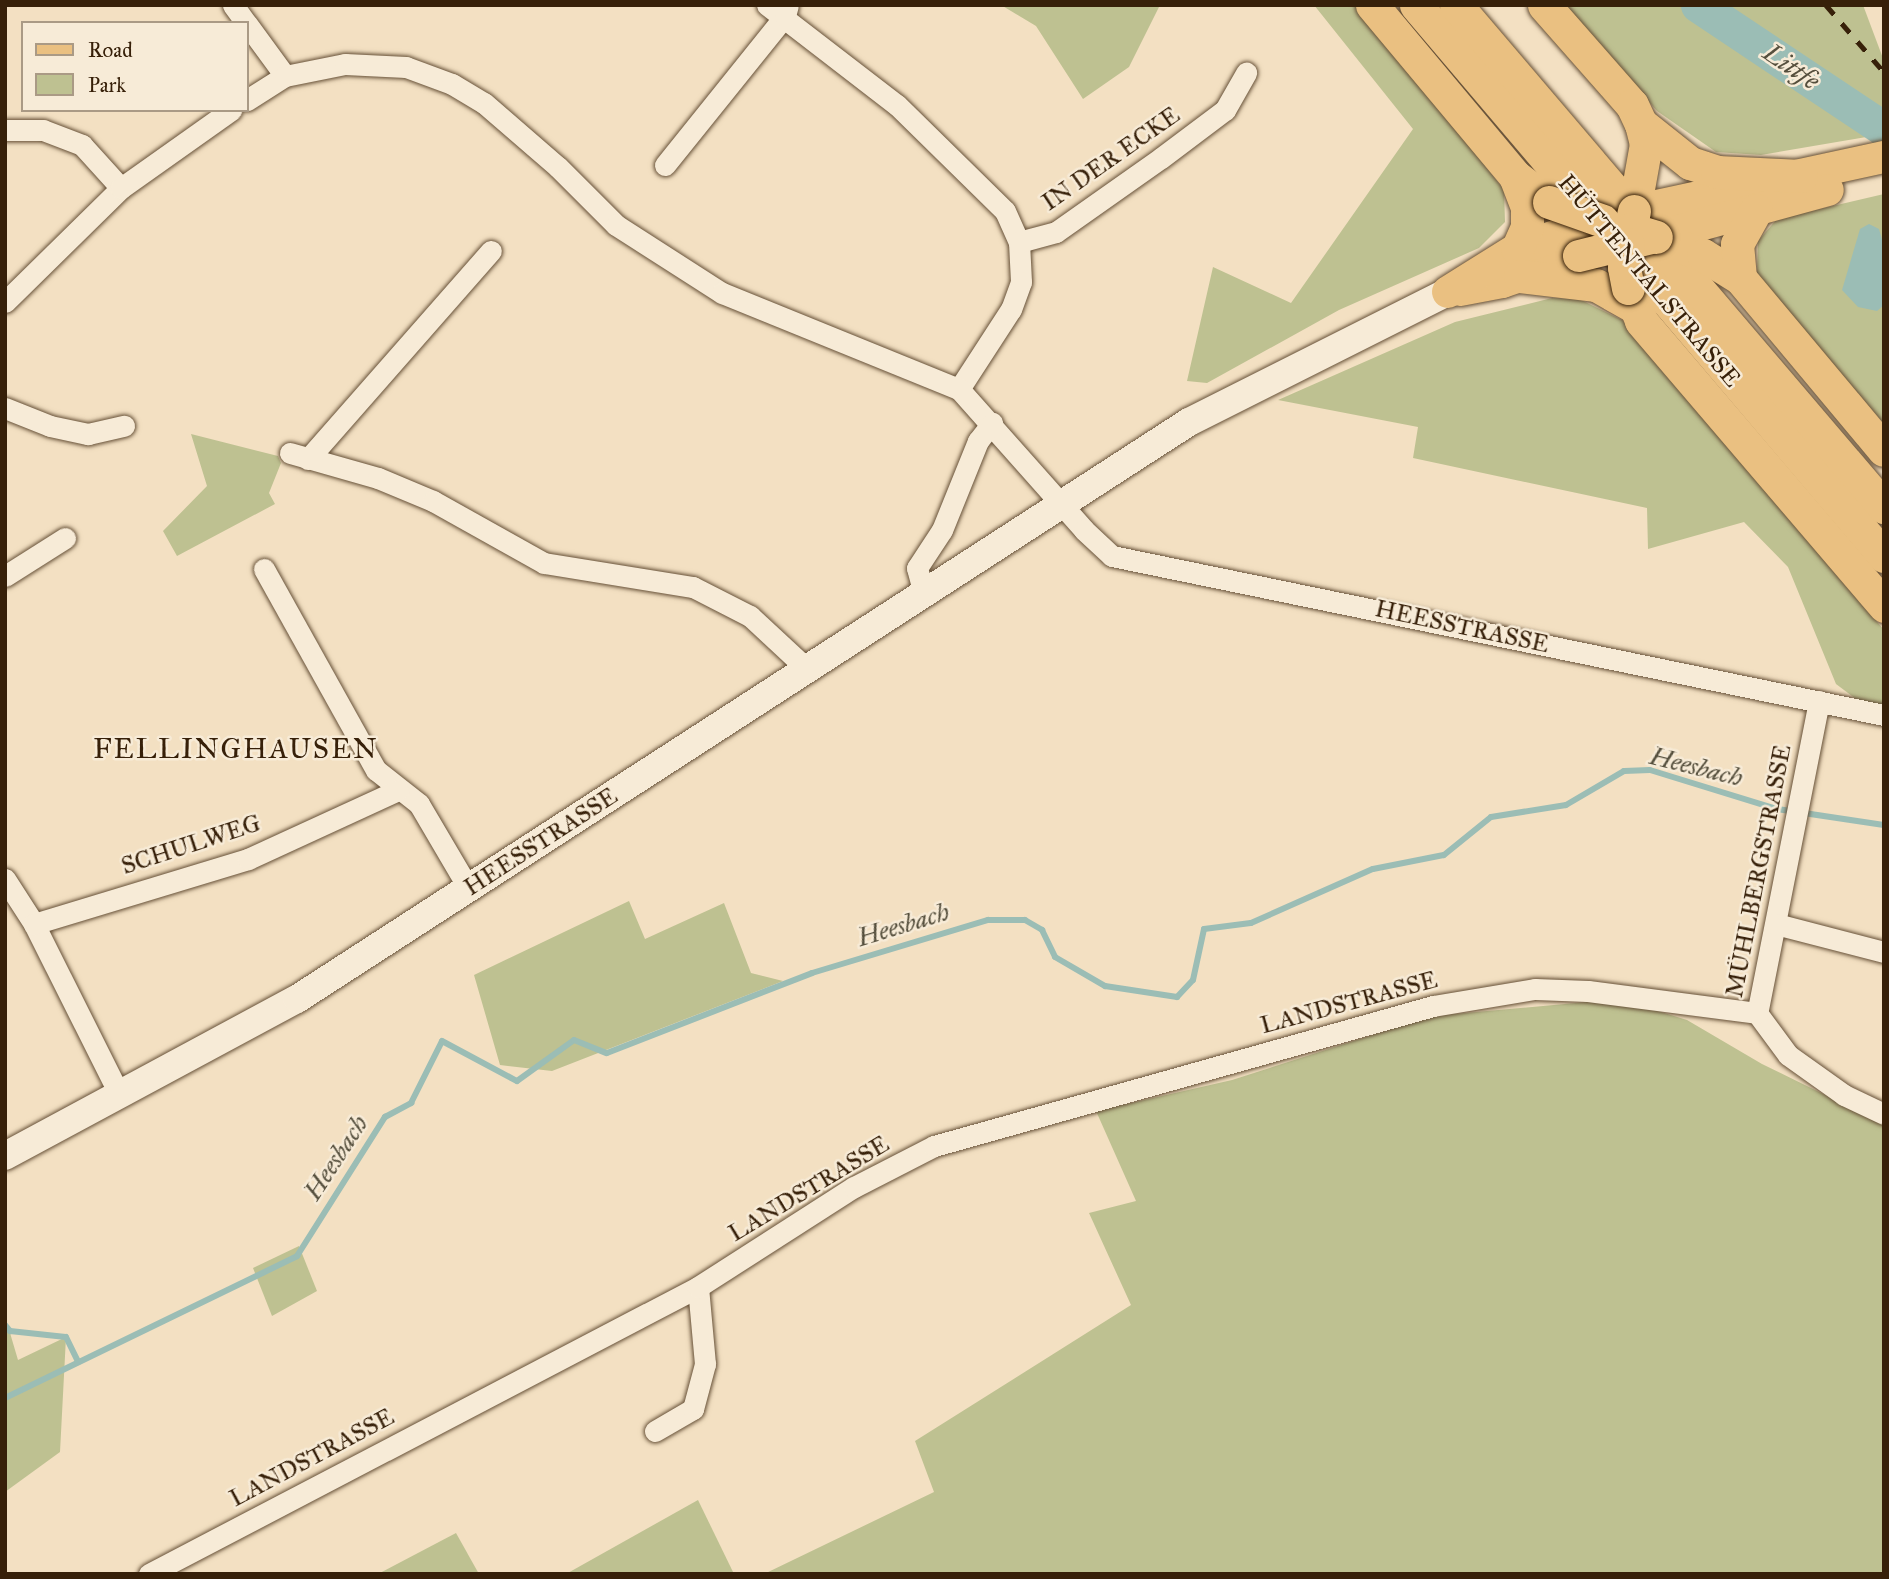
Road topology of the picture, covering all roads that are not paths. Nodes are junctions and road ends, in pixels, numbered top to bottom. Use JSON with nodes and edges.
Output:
{"nodes":[{"id":1,"x":233,"y":5,"type":"edge"},
{"id":2,"x":1372,"y":5,"type":"edge"},
{"id":3,"x":1416,"y":5,"type":"edge"},
{"id":4,"x":1455,"y":5,"type":"edge"},
{"id":5,"x":1544,"y":5,"type":"edge"},
{"id":6,"x":780,"y":9,"type":"edge"},
{"id":7,"x":245,"y":21,"type":"edge"},
{"id":8,"x":248,"y":26,"type":"edge"},
{"id":9,"x":1246,"y":73,"type":"dead end"},
{"id":10,"x":285,"y":76,"type":"junction"},
{"id":11,"x":248,"y":99,"type":"edge"},
{"id":12,"x":228,"y":112,"type":"edge"},
{"id":13,"x":1641,"y":124,"type":"junction"},
{"id":14,"x":5,"y":130,"type":"edge"},
{"id":15,"x":1884,"y":157,"type":"edge"},
{"id":16,"x":666,"y":165,"type":"dead end"},
{"id":17,"x":1515,"y":176,"type":"junction"},
{"id":18,"x":1884,"y":176,"type":"edge"},
{"id":19,"x":121,"y":188,"type":"junction"},
{"id":20,"x":1780,"y":196,"type":"junction"},
{"id":21,"x":1685,"y":215,"type":"junction"},
{"id":22,"x":1619,"y":226,"type":"junction"},
{"id":23,"x":1019,"y":242,"type":"junction"},
{"id":24,"x":491,"y":251,"type":"dead end"},
{"id":25,"x":1519,"y":263,"type":"junction"},
{"id":26,"x":1740,"y":278,"type":"junction"},
{"id":27,"x":1441,"y":296,"type":"joint"},
{"id":28,"x":1630,"y":297,"type":"junction"},
{"id":29,"x":5,"y":302,"type":"edge"},
{"id":30,"x":959,"y":389,"type":"junction"},
{"id":31,"x":5,"y":408,"type":"edge"},
{"id":32,"x":992,"y":423,"type":"junction"},
{"id":33,"x":124,"y":426,"type":"dead end"},
{"id":34,"x":1884,"y":450,"type":"edge"},
{"id":35,"x":1062,"y":503,"type":"junction"},
{"id":36,"x":1884,"y":508,"type":"edge"},
{"id":37,"x":65,"y":538,"type":"dead end"},
{"id":38,"x":1884,"y":556,"type":"edge"},
{"id":39,"x":264,"y":569,"type":"dead end"},
{"id":40,"x":5,"y":576,"type":"edge"},
{"id":41,"x":924,"y":594,"type":"junction"},
{"id":42,"x":1884,"y":606,"type":"edge"},
{"id":43,"x":807,"y":669,"type":"junction"},
{"id":44,"x":1819,"y":701,"type":"junction"},
{"id":45,"x":1884,"y":715,"type":"edge"},
{"id":46,"x":398,"y":790,"type":"junction"},
{"id":47,"x":5,"y":879,"type":"edge"},
{"id":48,"x":468,"y":889,"type":"junction"},
{"id":49,"x":34,"y":924,"type":"junction"},
{"id":50,"x":1776,"y":924,"type":"junction"},
{"id":51,"x":1884,"y":952,"type":"edge"},
{"id":52,"x":1757,"y":1013,"type":"junction"},
{"id":53,"x":119,"y":1094,"type":"junction"},
{"id":54,"x":1884,"y":1114,"type":"edge"},
{"id":55,"x":5,"y":1156,"type":"edge"},
{"id":56,"x":698,"y":1287,"type":"junction"},
{"id":57,"x":654,"y":1431,"type":"dead end"},
{"id":58,"x":149,"y":1574,"type":"edge"}],
"edges":[{"from":1,"to":7,"type":"street"},
{"from":2,"to":17,"type":"highway"},
{"from":3,"to":38,"type":"highway","name":"HÜTTENTALSTRASSE"},
{"from":4,"to":36,"type":"highway","name":"HÜTTENTALSTRASSE"},
{"from":5,"to":13,"type":"highway"},
{"from":6,"to":16,"type":"street"},
{"from":6,"to":23,"type":"street"},
{"from":8,"to":10,"type":"street"},
{"from":9,"to":23,"type":"street","name":"IN DER ECKE"},
{"from":10,"to":11,"type":"street"},
{"from":10,"to":30,"type":"street"},
{"from":12,"to":19,"type":"street"},
{"from":13,"to":20,"type":"highway"},
{"from":13,"to":22,"type":"highway"},
{"from":14,"to":19,"type":"street"},
{"from":15,"to":20,"type":"main road","name":"HEESSTRASSE"},
{"from":17,"to":22,"type":"highway","bridge":true},
{"from":17,"to":25,"type":"highway"},
{"from":18,"to":20,"type":"main road","name":"HEESSTRASSE"},
{"from":19,"to":29,"type":"street"},
{"from":20,"to":21,"type":"main road","name":"HEESSTRASSE"},
{"from":20,"to":21,"type":"main road","name":"HEESSTRASSE"},
{"from":20,"to":26,"type":"highway"},
{"from":21,"to":22,"type":"main road","name":"HEESSTRASSE"},
{"from":22,"to":25,"type":"main road","name":"HEESSTRASSE"},
{"from":22,"to":26,"type":"highway"},
{"from":22,"to":28,"type":"highway","bridge":true},
{"from":23,"to":30,"type":"street"},
{"from":24,"to":43,"type":"street"},
{"from":25,"to":27,"type":"main road","name":"HEESSTRASSE"},
{"from":25,"to":28,"type":"highway"},
{"from":26,"to":34,"type":"highway"},
{"from":27,"to":35,"type":"main road","name":"HEESSTRASSE"},
{"from":28,"to":42,"type":"highway"},
{"from":30,"to":32,"type":"street"},
{"from":31,"to":33,"type":"street"},
{"from":32,"to":35,"type":"street"},
{"from":32,"to":41,"type":"street"},
{"from":35,"to":41,"type":"main road","name":"HEESSTRASSE"},
{"from":35,"to":44,"type":"street","name":"HEESSTRASSE"},
{"from":37,"to":40,"type":"street"},
{"from":39,"to":46,"type":"street"},
{"from":41,"to":43,"type":"main road","name":"HEESSTRASSE"},
{"from":43,"to":48,"type":"main road","name":"HEESSTRASSE"},
{"from":44,"to":45,"type":"street","name":"HEESSTRASSE"},
{"from":44,"to":50,"type":"street","name":"MÜHLBERGSTRASSE"},
{"from":46,"to":48,"type":"street"},
{"from":46,"to":49,"type":"street","name":"SCHULWEG"},
{"from":47,"to":49,"type":"street"},
{"from":48,"to":53,"type":"main road","name":"HEESSTRASSE"},
{"from":49,"to":53,"type":"street"},
{"from":50,"to":51,"type":"street"},
{"from":50,"to":52,"type":"street","name":"MÜHLBERGSTRASSE"},
{"from":52,"to":54,"type":"street","name":"MÜHLBERGSTRASSE"},
{"from":52,"to":56,"type":"street","name":"LANDSTRASSE"},
{"from":53,"to":55,"type":"main road","name":"HEESSTRASSE"},
{"from":56,"to":57,"type":"street"},
{"from":56,"to":58,"type":"street","name":"LANDSTRASSE"}]}
